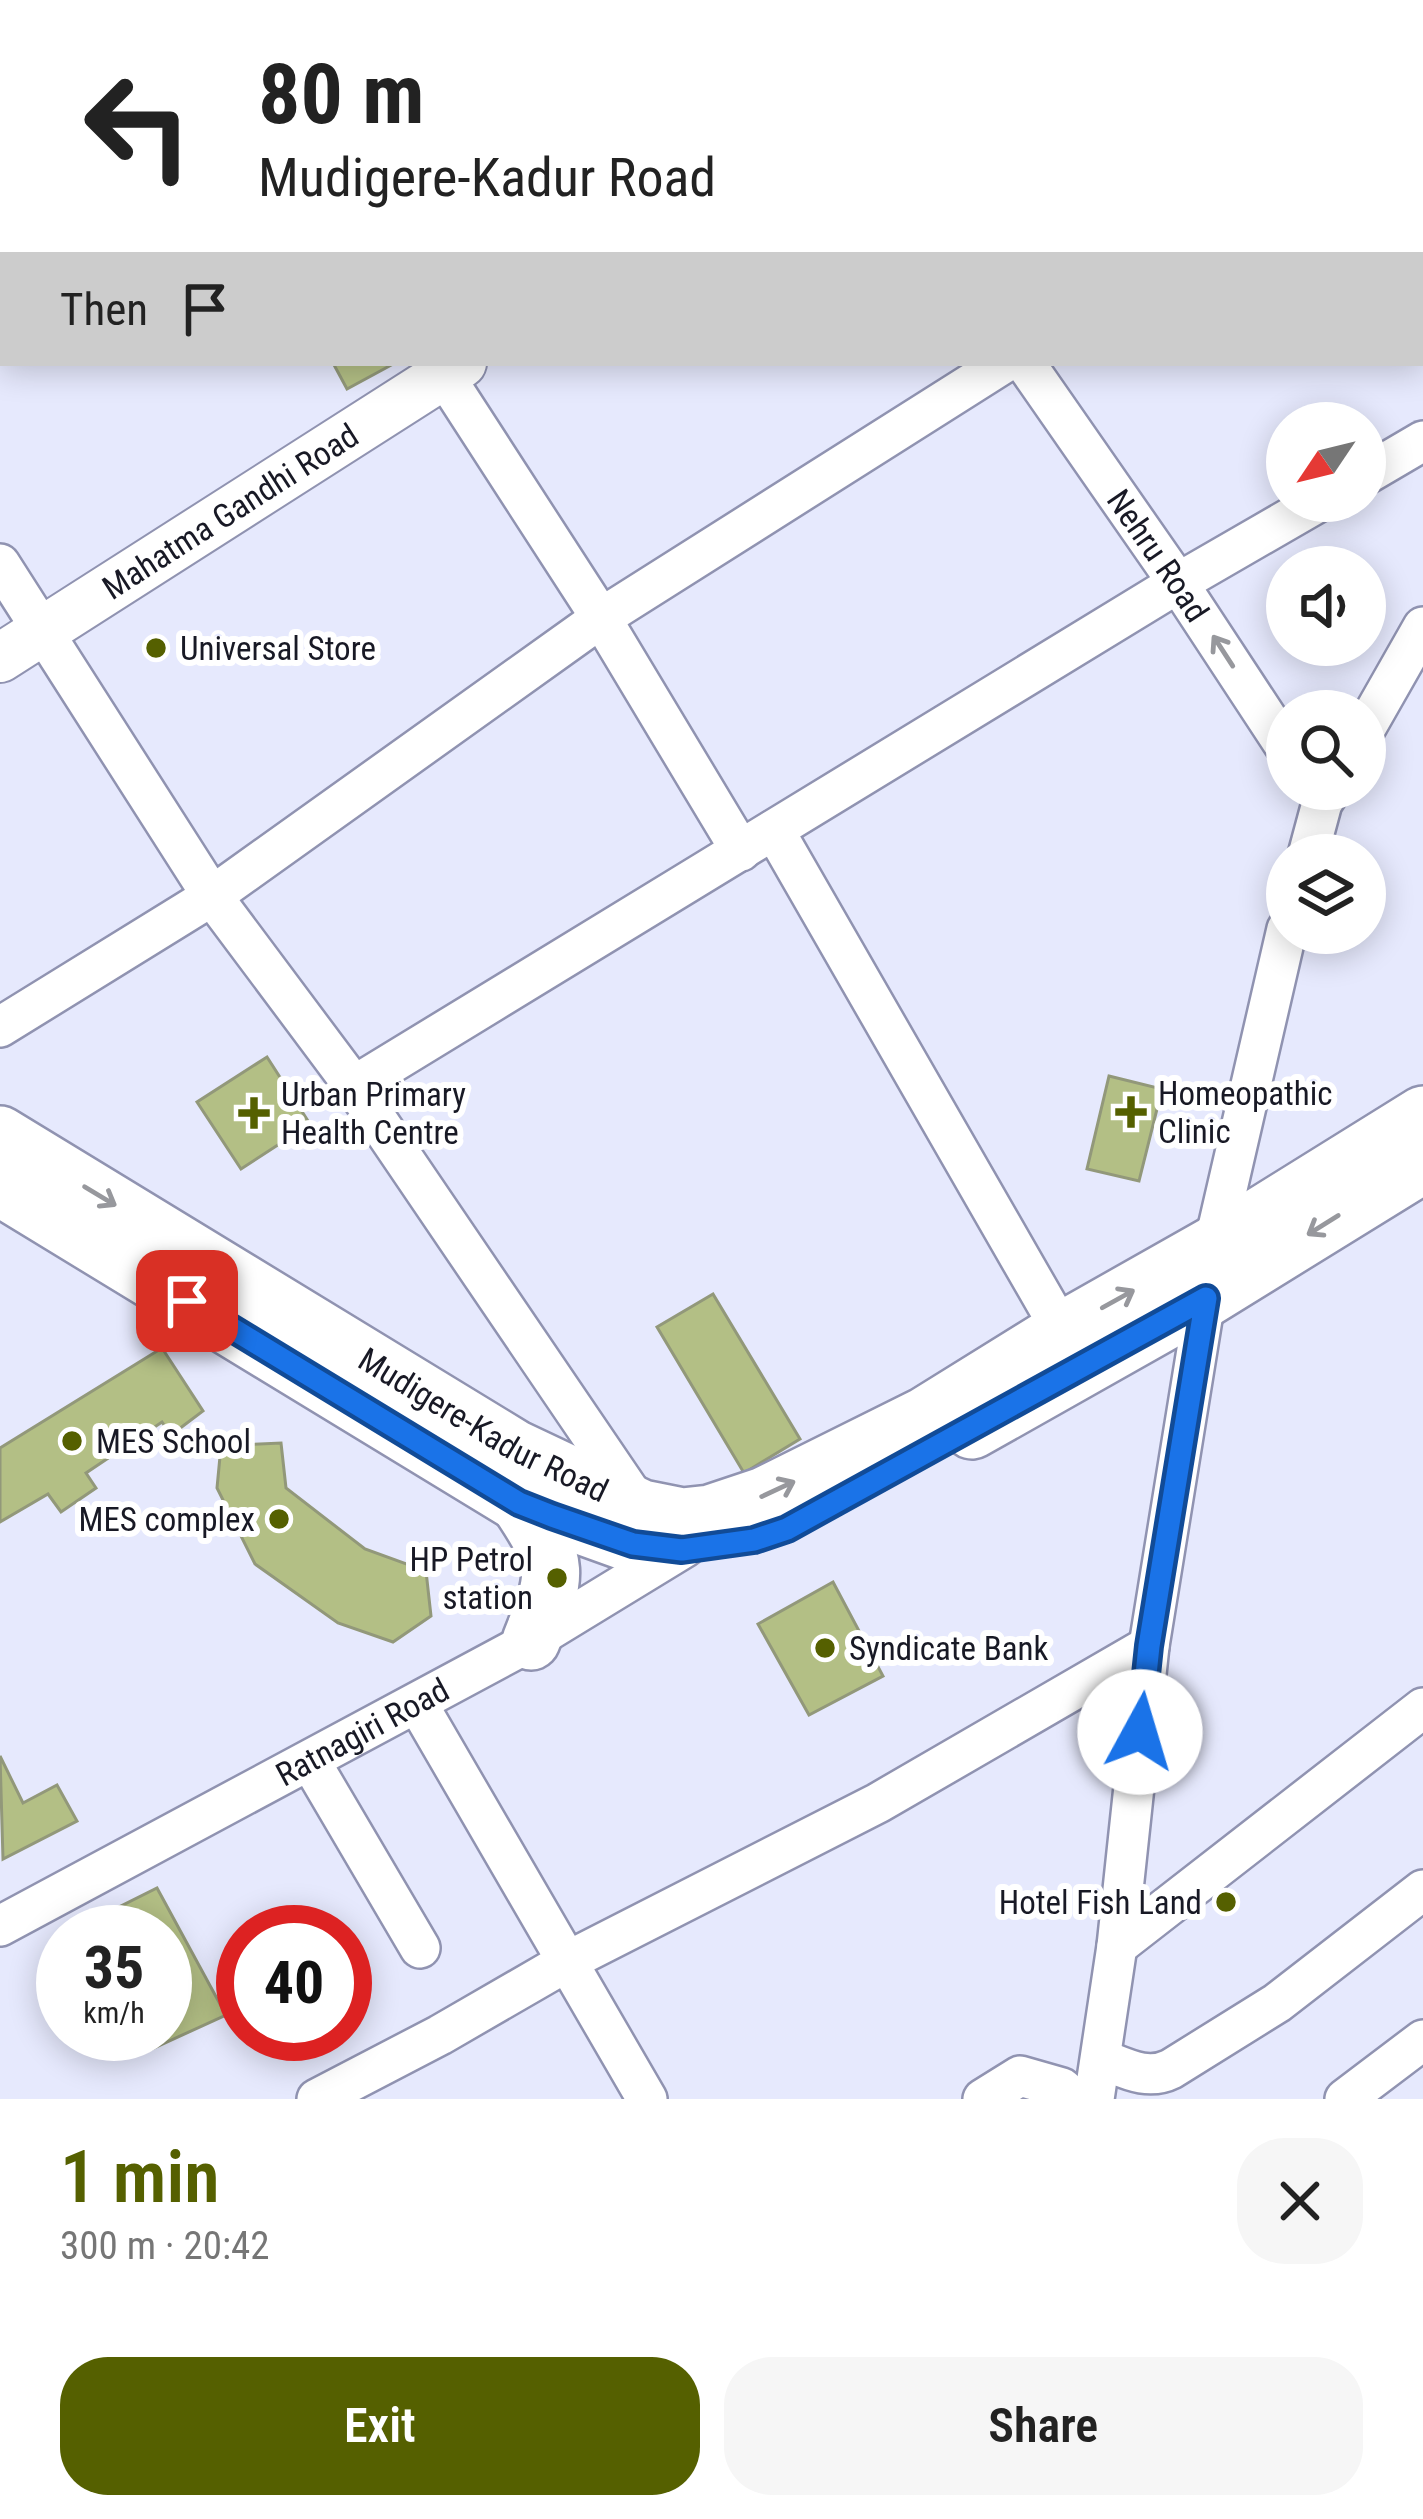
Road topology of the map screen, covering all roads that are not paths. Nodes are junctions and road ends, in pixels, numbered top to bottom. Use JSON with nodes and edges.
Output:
{"nodes":[{"id":1,"x":999,"y":366,"type":"edge"},
{"id":2,"x":1027,"y":366,"type":"edge"},
{"id":3,"x":447,"y":367,"type":"edge"},
{"id":4,"x":1423,"y":441,"type":"edge"},
{"id":5,"x":1386,"y":463,"type":"edge"},
{"id":6,"x":1284,"y":522,"type":"edge"},
{"id":7,"x":0,"y":564,"type":"edge"},
{"id":8,"x":1178,"y":583,"type":"junction"},
{"id":9,"x":601,"y":618,"type":"junction"},
{"id":10,"x":1423,"y":627,"type":"edge"},
{"id":11,"x":43,"y":632,"type":"junction"},
{"id":12,"x":0,"y":658,"type":"edge"},
{"id":13,"x":1386,"y":692,"type":"edge"},
{"id":14,"x":1266,"y":717,"type":"edge"},
{"id":15,"x":757,"y":841,"type":"junction"},
{"id":16,"x":212,"y":896,"type":"junction"},
{"id":17,"x":1281,"y":954,"type":"edge"},
{"id":18,"x":0,"y":1027,"type":"edge"},
{"id":19,"x":355,"y":1086,"type":"junction"},
{"id":20,"x":1423,"y":1115,"type":"edge"},
{"id":21,"x":0,"y":1135,"type":"edge"},
{"id":22,"x":1423,"y":1164,"type":"edge"},
{"id":23,"x":0,"y":1187,"type":"edge"},
{"id":24,"x":1210,"y":1271,"type":"junction"},
{"id":25,"x":1062,"y":1331,"type":"junction"},
{"id":26,"x":519,"y":1503,"type":"junction"},
{"id":27,"x":642,"y":1509,"type":"junction"},
{"id":28,"x":696,"y":1532,"type":"junction"},
{"id":29,"x":531,"y":1641,"type":"junction"},
{"id":30,"x":1149,"y":1646,"type":"junction"},
{"id":31,"x":417,"y":1703,"type":"junction"},
{"id":32,"x":1423,"y":1708,"type":"edge"},
{"id":33,"x":310,"y":1761,"type":"junction"},
{"id":34,"x":1423,"y":1889,"type":"edge"},
{"id":35,"x":0,"y":1926,"type":"edge"},
{"id":36,"x":1118,"y":1946,"type":"junction"},
{"id":37,"x":420,"y":1948,"type":"dead end"},
{"id":38,"x":568,"y":1961,"type":"junction"},
{"id":39,"x":1423,"y":2040,"type":"edge"},
{"id":40,"x":1101,"y":2059,"type":"junction"},
{"id":41,"x":316,"y":2099,"type":"edge"},
{"id":42,"x":646,"y":2099,"type":"edge"},
{"id":43,"x":983,"y":2099,"type":"edge"},
{"id":44,"x":1075,"y":2099,"type":"edge"},
{"id":45,"x":1094,"y":2099,"type":"edge"},
{"id":46,"x":1345,"y":2099,"type":"edge"}],
"edges":[{"from":1,"to":9,"type":"street"},
{"from":2,"to":8,"type":"street","name":"Nehru Road"},
{"from":3,"to":9,"type":"street"},
{"from":3,"to":11,"type":"main road","name":"Mahatma Gandhi Road"},
{"from":4,"to":5,"type":"street"},
{"from":6,"to":8,"type":"street"},
{"from":7,"to":11,"type":"street"},
{"from":14,"to":8,"type":"street","name":"Nehru Road","one_way":true},
{"from":8,"to":15,"type":"street"},
{"from":9,"to":15,"type":"street"},
{"from":9,"to":16,"type":"street"},
{"from":10,"to":13,"type":"street"},
{"from":11,"to":12,"type":"main road","name":"Mahatma Gandhi Road"},
{"from":11,"to":16,"type":"street"},
{"from":15,"to":19,"type":"street"},
{"from":15,"to":25,"type":"street"},
{"from":16,"to":18,"type":"street"},
{"from":16,"to":19,"type":"street"},
{"from":17,"to":24,"type":"street"},
{"from":19,"to":27,"type":"street"},
{"from":20,"to":24,"type":"highway","name":"Mudigere-Kadur Road"},
{"from":21,"to":27,"type":"highway","name":"Mudigere-Kadur Road","one_way":true},
{"from":22,"to":24,"type":"highway","name":"Mudigere-Kadur Road","one_way":true},
{"from":23,"to":26,"type":"highway","name":"Mudigere-Kadur Road"},
{"from":25,"to":24,"type":"highway","name":"Mudigere-Kadur Road","one_way":true},
{"from":24,"to":28,"type":"highway","name":"Mudigere-Kadur Road"},
{"from":24,"to":30,"type":"street"},
{"from":28,"to":25,"type":"highway","name":"Mudigere-Kadur Road","one_way":true},
{"from":26,"to":28,"type":"highway","name":"Mudigere-Kadur Road"},
{"from":26,"to":29,"type":"highway"},
{"from":27,"to":28,"type":"highway","name":"Mudigere-Kadur Road"},
{"from":28,"to":29,"type":"street","name":"Ratnagiri Road"},
{"from":29,"to":31,"type":"street","name":"Ratnagiri Road"},
{"from":30,"to":36,"type":"street"},
{"from":30,"to":38,"type":"street"},
{"from":31,"to":33,"type":"street","name":"Ratnagiri Road"},
{"from":31,"to":38,"type":"street"},
{"from":32,"to":36,"type":"street"},
{"from":33,"to":35,"type":"street","name":"Ratnagiri Road"},
{"from":33,"to":37,"type":"street"},
{"from":34,"to":40,"type":"street"},
{"from":36,"to":40,"type":"street"},
{"from":38,"to":41,"type":"street"},
{"from":38,"to":42,"type":"street"},
{"from":39,"to":46,"type":"street"},
{"from":40,"to":45,"type":"street"},
{"from":43,"to":44,"type":"street"}]}
